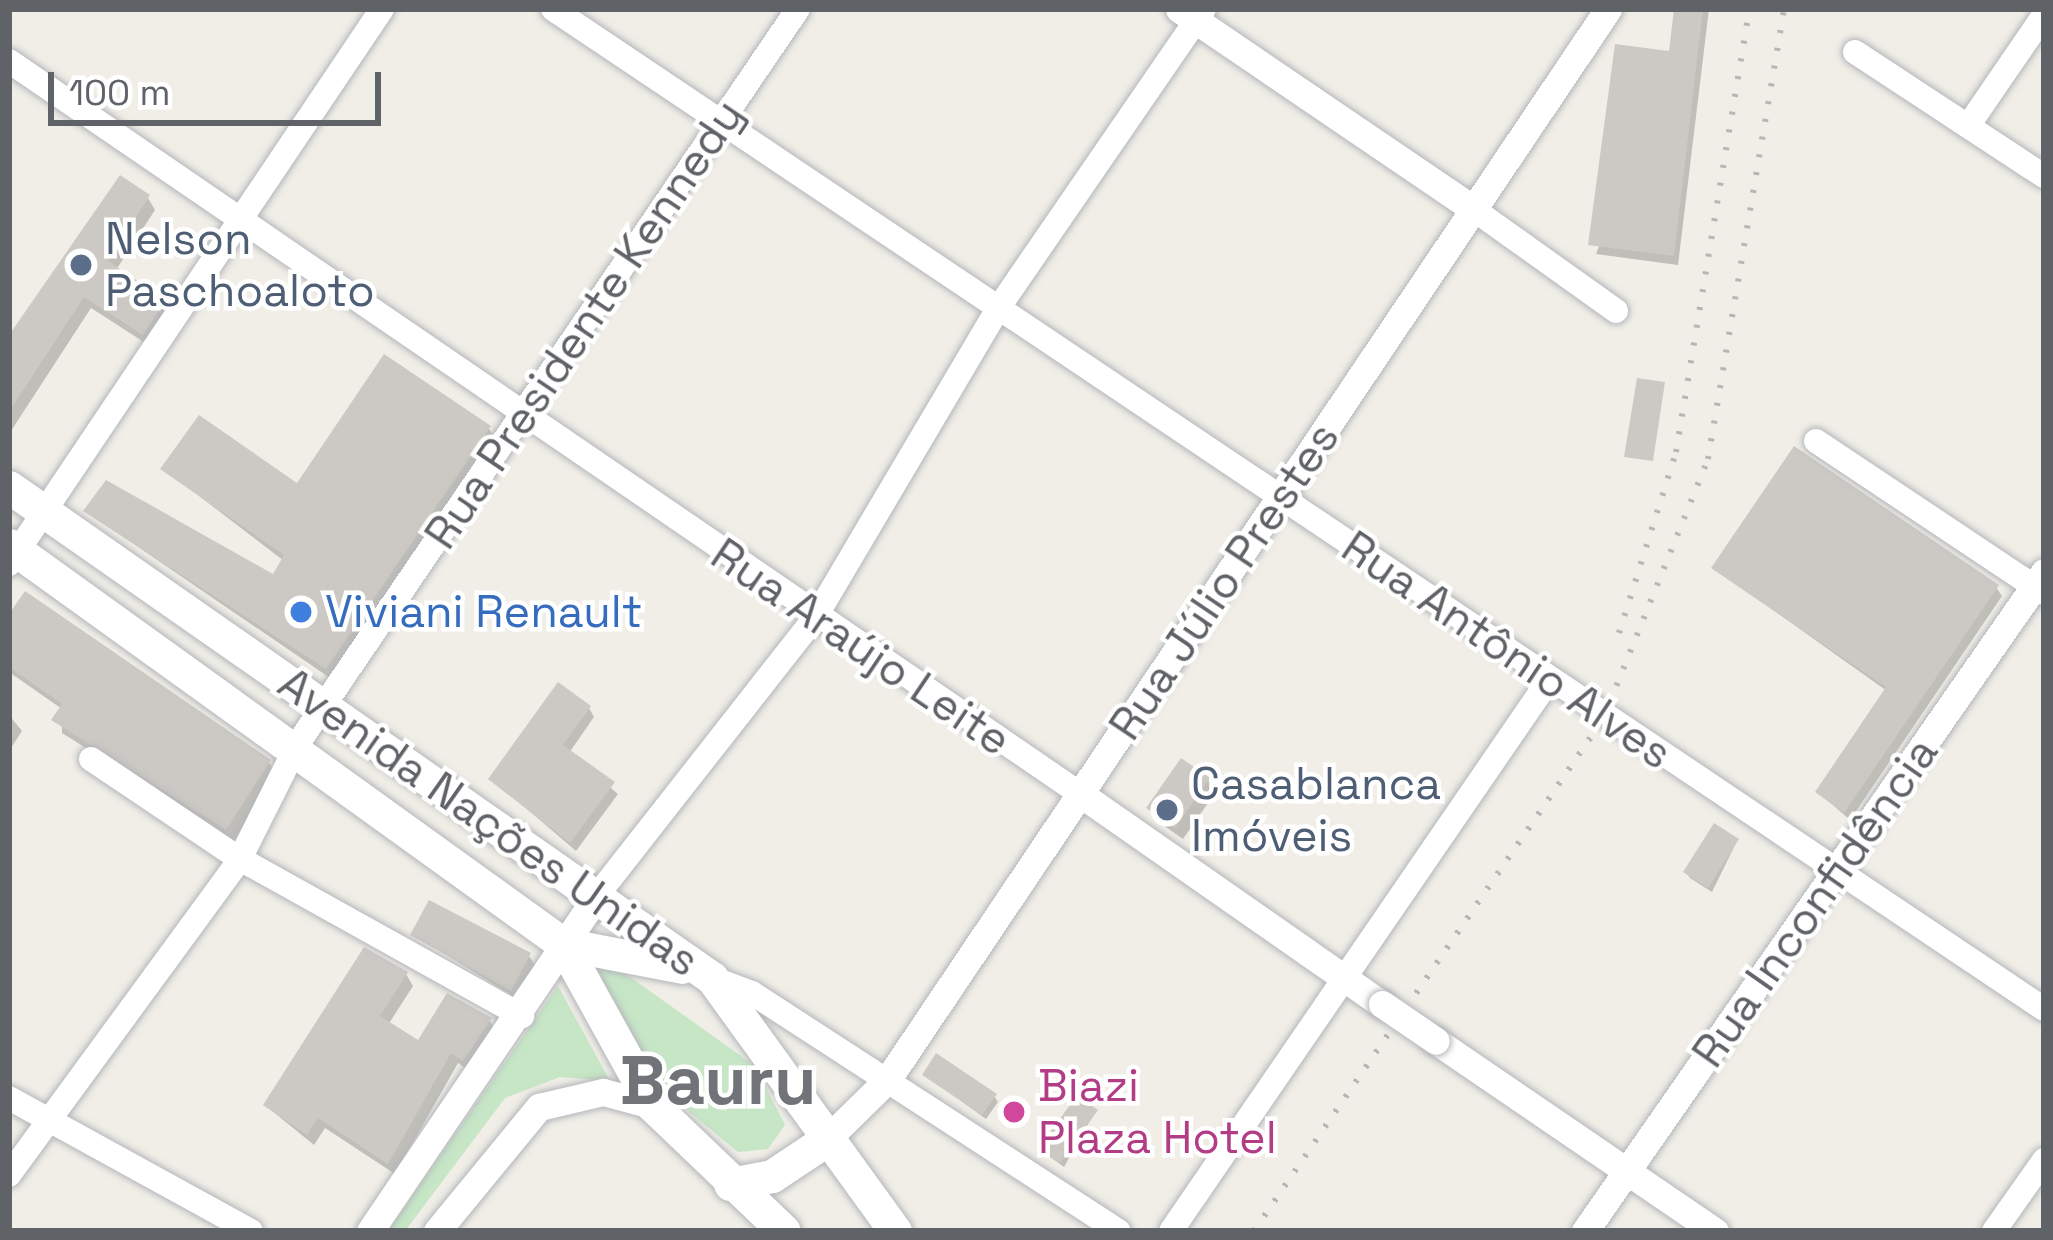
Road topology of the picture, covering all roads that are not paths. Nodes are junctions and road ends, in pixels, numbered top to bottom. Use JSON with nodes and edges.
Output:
{"nodes":[{"id":1,"x":382,"y":9,"type":"edge"},
{"id":2,"x":553,"y":9,"type":"edge"},
{"id":3,"x":798,"y":9,"type":"edge"},
{"id":4,"x":1608,"y":9,"type":"edge"},
{"id":5,"x":1193,"y":13,"type":"edge"},
{"id":6,"x":2044,"y":15,"type":"edge"},
{"id":7,"x":1855,"y":52,"type":"dead end"},
{"id":8,"x":9,"y":61,"type":"edge"},
{"id":9,"x":724,"y":121,"type":"junction"},
{"id":10,"x":1968,"y":126,"type":"junction"},
{"id":11,"x":2044,"y":176,"type":"edge"},
{"id":12,"x":1476,"y":211,"type":"junction"},
{"id":13,"x":239,"y":220,"type":"junction"},
{"id":14,"x":997,"y":310,"type":"junction"},
{"id":15,"x":1616,"y":311,"type":"dead end"},
{"id":16,"x":521,"y":413,"type":"junction"},
{"id":17,"x":1816,"y":441,"type":"dead end"},
{"id":18,"x":9,"y":487,"type":"edge"},
{"id":19,"x":1283,"y":496,"type":"junction"},
{"id":20,"x":44,"y":510,"type":"junction"},
{"id":21,"x":12,"y":553,"type":"edge"},
{"id":22,"x":2041,"y":584,"type":"edge"},
{"id":23,"x":815,"y":618,"type":"junction"},
{"id":24,"x":1549,"y":680,"type":"junction"},
{"id":25,"x":325,"y":706,"type":"junction"},
{"id":26,"x":297,"y":745,"type":"junction"},
{"id":27,"x":91,"y":759,"type":"dead end"},
{"id":28,"x":1078,"y":793,"type":"junction"},
{"id":29,"x":240,"y":859,"type":"junction"},
{"id":30,"x":1837,"y":871,"type":"junction"},
{"id":31,"x":599,"y":893,"type":"junction"},
{"id":32,"x":563,"y":944,"type":"junction"},
{"id":33,"x":712,"y":978,"type":"junction"},
{"id":34,"x":1347,"y":979,"type":"junction"},
{"id":35,"x":2044,"y":1009,"type":"edge"},
{"id":36,"x":522,"y":1016,"type":"junction"},
{"id":37,"x":889,"y":1078,"type":"junction"},
{"id":38,"x":9,"y":1098,"type":"edge"},
{"id":39,"x":652,"y":1105,"type":"junction"},
{"id":40,"x":47,"y":1120,"type":"junction"},
{"id":41,"x":826,"y":1140,"type":"junction"},
{"id":42,"x":2044,"y":1160,"type":"edge"},
{"id":43,"x":1625,"y":1169,"type":"junction"},
{"id":44,"x":9,"y":1175,"type":"edge"},
{"id":45,"x":730,"y":1184,"type":"junction"},
{"id":46,"x":251,"y":1231,"type":"edge"},
{"id":47,"x":370,"y":1231,"type":"edge"},
{"id":48,"x":437,"y":1231,"type":"edge"},
{"id":49,"x":784,"y":1231,"type":"edge"},
{"id":50,"x":895,"y":1231,"type":"edge"},
{"id":51,"x":1118,"y":1231,"type":"edge"},
{"id":52,"x":1171,"y":1231,"type":"edge"},
{"id":53,"x":1585,"y":1231,"type":"edge"},
{"id":54,"x":1714,"y":1231,"type":"edge"},
{"id":55,"x":1994,"y":1231,"type":"edge"}],
"edges":[{"from":1,"to":13,"type":"street"},
{"from":2,"to":9,"type":"street","name":"Rua Antônio Alves"},
{"from":3,"to":9,"type":"street","name":"Rua Presidente Kennedy"},
{"from":4,"to":12,"type":"street","name":"Rua Júlio Prestes"},
{"from":5,"to":12,"type":"street"},
{"from":5,"to":14,"type":"street"},
{"from":6,"to":10,"type":"street"},
{"from":7,"to":10,"type":"street"},
{"from":8,"to":13,"type":"street","name":"Rua Araújo Leite"},
{"from":9,"to":14,"type":"street","name":"Rua Antônio Alves"},
{"from":9,"to":16,"type":"street","name":"Rua Presidente Kennedy"},
{"from":10,"to":11,"type":"street"},
{"from":12,"to":15,"type":"street"},
{"from":12,"to":19,"type":"street","name":"Rua Júlio Prestes"},
{"from":13,"to":16,"type":"street","name":"Rua Araújo Leite"},
{"from":13,"to":20,"type":"street"},
{"from":14,"to":19,"type":"street","name":"Rua Antônio Alves"},
{"from":14,"to":23,"type":"street"},
{"from":16,"to":23,"type":"street","name":"Rua Araújo Leite"},
{"from":16,"to":25,"type":"street","name":"Rua Presidente Kennedy"},
{"from":17,"to":22,"type":"street"},
{"from":18,"to":20,"type":"main road","name":"Avenida Nações Unidas"},
{"from":19,"to":24,"type":"street","name":"Rua Antônio Alves"},
{"from":19,"to":28,"type":"street","name":"Rua Júlio Prestes"},
{"from":20,"to":21,"type":"street"},
{"from":20,"to":25,"type":"main road","name":"Avenida Nações Unidas"},
{"from":21,"to":26,"type":"main road","name":"Avenida Nações Unidas"},
{"from":22,"to":30,"type":"street","name":"Rua Inconfidência"},
{"from":23,"to":28,"type":"street","name":"Rua Araújo Leite"},
{"from":23,"to":31,"type":"street"},
{"from":24,"to":30,"type":"street","name":"Rua Antônio Alves"},
{"from":24,"to":34,"type":"street"},
{"from":25,"to":26,"type":"street","name":"Rua Presidente Kennedy"},
{"from":25,"to":31,"type":"main road","name":"Avenida Nações Unidas"},
{"from":26,"to":29,"type":"street","name":"Rua Presidente Kennedy"},
{"from":26,"to":32,"type":"main road","name":"Avenida Nações Unidas"},
{"from":27,"to":29,"type":"street"},
{"from":28,"to":34,"type":"street","name":"Rua Araújo Leite"},
{"from":28,"to":37,"type":"street","name":"Rua Júlio Prestes"},
{"from":29,"to":36,"type":"street"},
{"from":29,"to":40,"type":"street","name":"Rua Presidente Kennedy"},
{"from":30,"to":35,"type":"street","name":"Rua Antônio Alves"},
{"from":30,"to":43,"type":"street","name":"Rua Inconfidência"},
{"from":31,"to":32,"type":"street"},
{"from":31,"to":33,"type":"main road","name":"Avenida Nações Unidas"},
{"from":32,"to":33,"type":"main road"},
{"from":32,"to":36,"type":"street"},
{"from":32,"to":39,"type":"main road","name":"Avenida Nações Unidas"},
{"from":33,"to":37,"type":"street"},
{"from":33,"to":41,"type":"main road","name":"Avenida Nações Unidas"},
{"from":34,"to":43,"type":"street","name":"Rua Araújo Leite","bridge":true},
{"from":34,"to":52,"type":"street"},
{"from":36,"to":47,"type":"street"},
{"from":37,"to":41,"type":"street","name":"Rua Júlio Prestes"},
{"from":37,"to":51,"type":"street"},
{"from":38,"to":40,"type":"street"},
{"from":39,"to":45,"type":"main road","name":"Avenida Nações Unidas"},
{"from":39,"to":48,"type":"street"},
{"from":40,"to":44,"type":"street","name":"Rua Presidente Kennedy"},
{"from":40,"to":46,"type":"street"},
{"from":41,"to":45,"type":"main road"},
{"from":41,"to":50,"type":"main road","name":"Avenida Nações Unidas"},
{"from":42,"to":55,"type":"street"},
{"from":43,"to":53,"type":"street","name":"Rua Inconfidência"},
{"from":43,"to":54,"type":"street","name":"Rua Araújo Leite"},
{"from":45,"to":49,"type":"main road","name":"Avenida Nações Unidas"}]}
